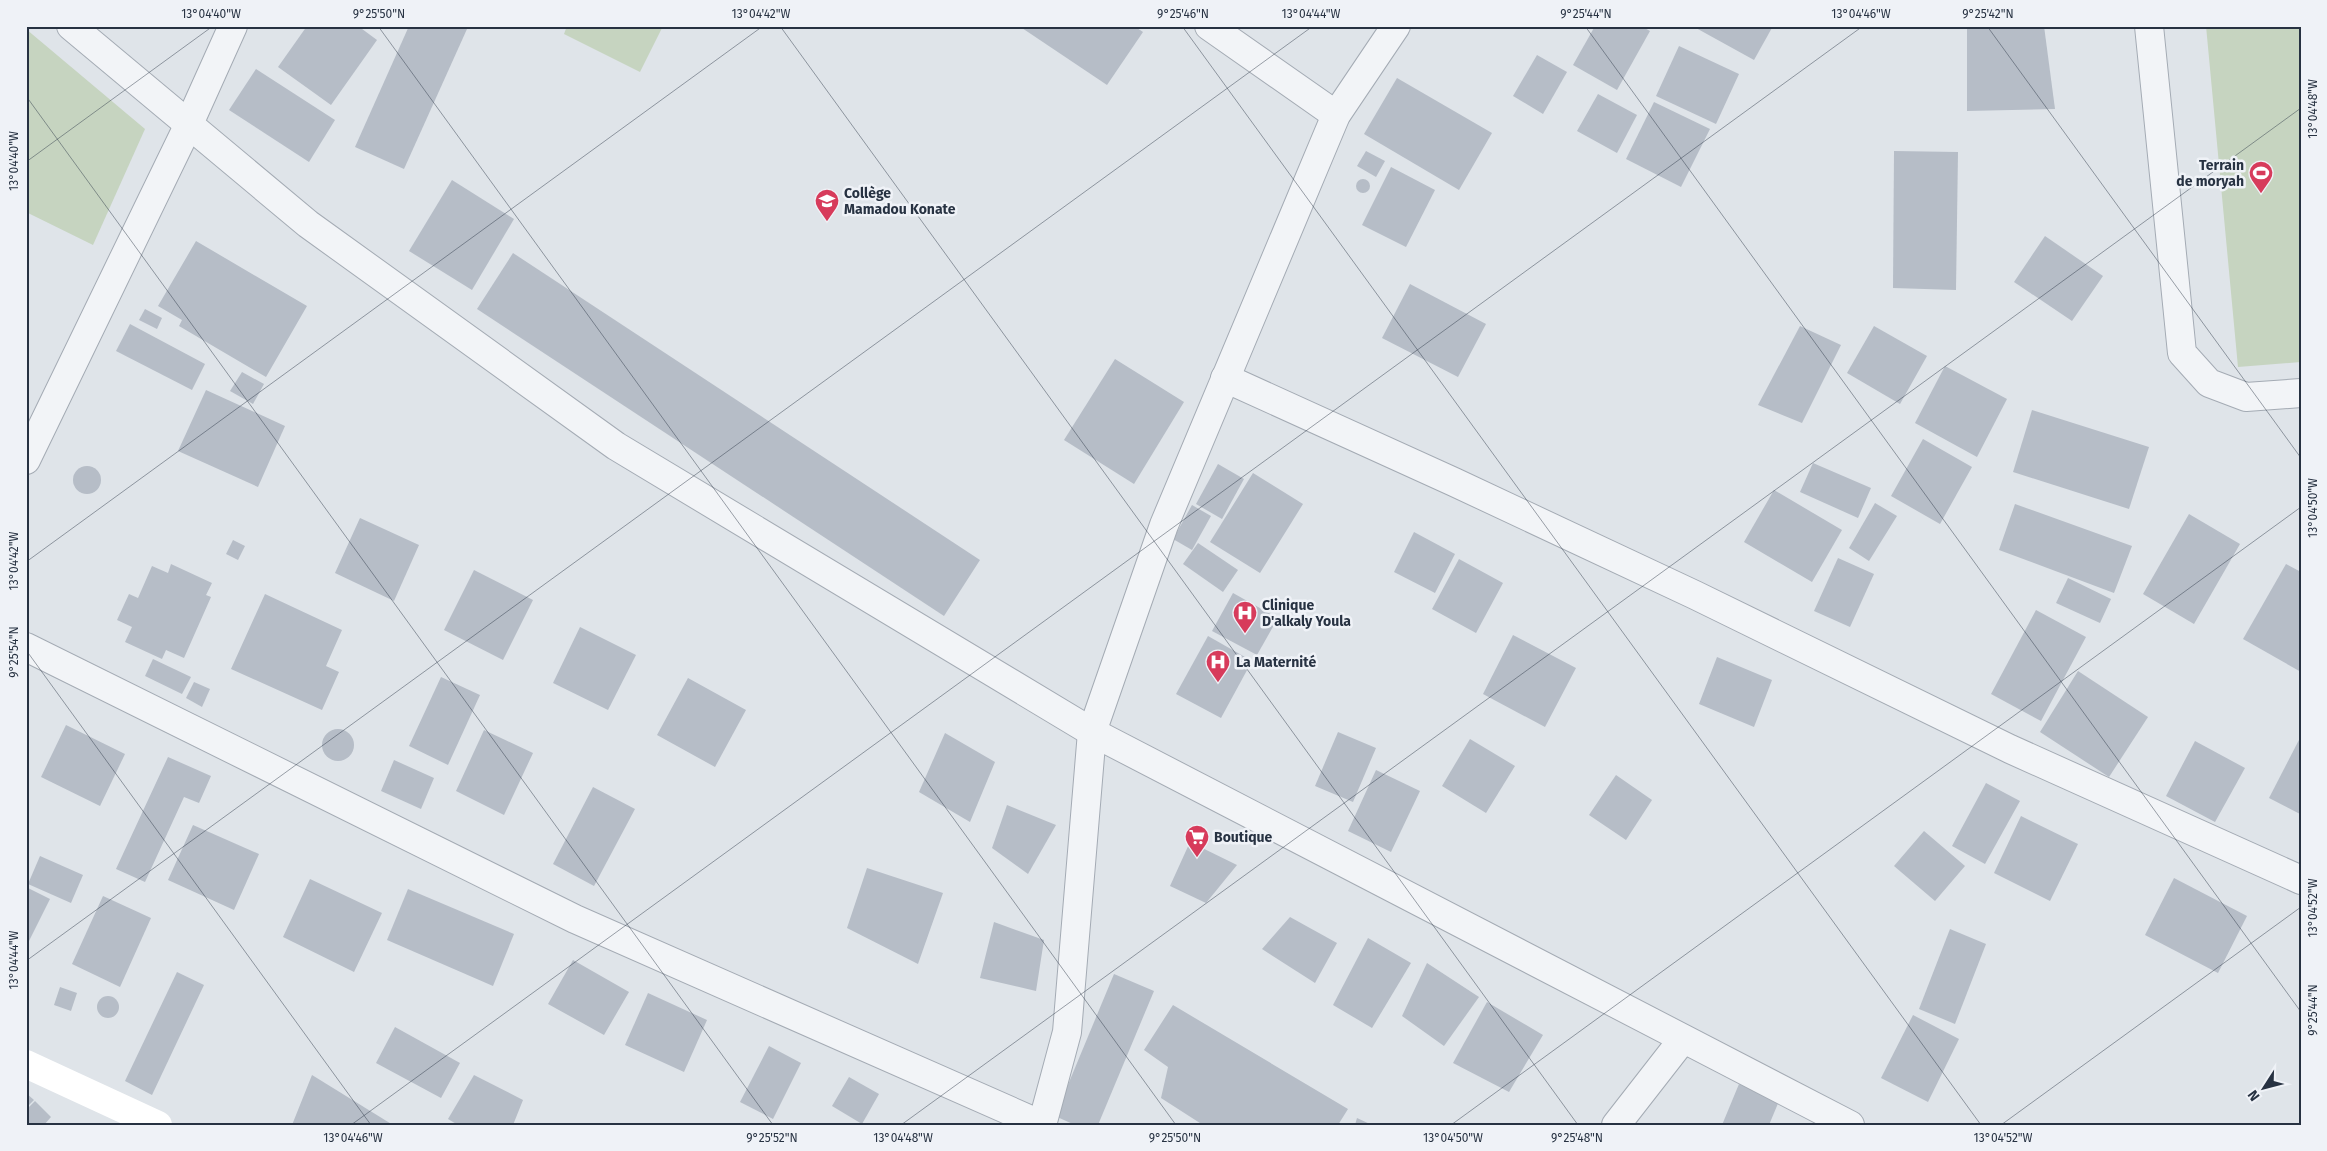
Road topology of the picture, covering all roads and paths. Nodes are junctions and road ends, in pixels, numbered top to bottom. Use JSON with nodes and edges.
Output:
{"nodes":[{"id":1,"x":71,"y":26,"type":"edge"},
{"id":2,"x":233,"y":26,"type":"edge"},
{"id":3,"x":1209,"y":26,"type":"edge"},
{"id":4,"x":1396,"y":26,"type":"edge"},
{"id":5,"x":2150,"y":26,"type":"edge"},
{"id":6,"x":1336,"y":115,"type":"junction"},
{"id":7,"x":188,"y":126,"type":"junction"},
{"id":8,"x":1225,"y":378,"type":"junction"},
{"id":9,"x":2301,"y":393,"type":"edge"},
{"id":10,"x":26,"y":460,"type":"edge"},
{"id":11,"x":26,"y":647,"type":"edge"},
{"id":12,"x":1092,"y":732,"type":"junction"},
{"id":13,"x":2301,"y":880,"type":"edge"},
{"id":14,"x":1683,"y":1039,"type":"junction"},
{"id":15,"x":26,"y":1064,"type":"edge"},
{"id":16,"x":158,"y":1125,"type":"edge"},
{"id":17,"x":1042,"y":1125,"type":"edge"},
{"id":18,"x":1616,"y":1125,"type":"edge"},
{"id":19,"x":1850,"y":1125,"type":"edge"}],
"edges":[{"from":1,"to":7,"type":"street"},
{"from":2,"to":7,"type":"street"},
{"from":3,"to":6,"type":"street"},
{"from":4,"to":6,"type":"street"},
{"from":5,"to":9,"type":"street"},
{"from":6,"to":8,"type":"street"},
{"from":7,"to":10,"type":"street"},
{"from":7,"to":12,"type":"street"},
{"from":8,"to":12,"type":"street"},
{"from":8,"to":13,"type":"street"},
{"from":11,"to":17,"type":"street"},
{"from":12,"to":14,"type":"street"},
{"from":12,"to":17,"type":"street"},
{"from":14,"to":18,"type":"street"},
{"from":14,"to":19,"type":"street"},
{"from":15,"to":16,"type":"street"}]}
